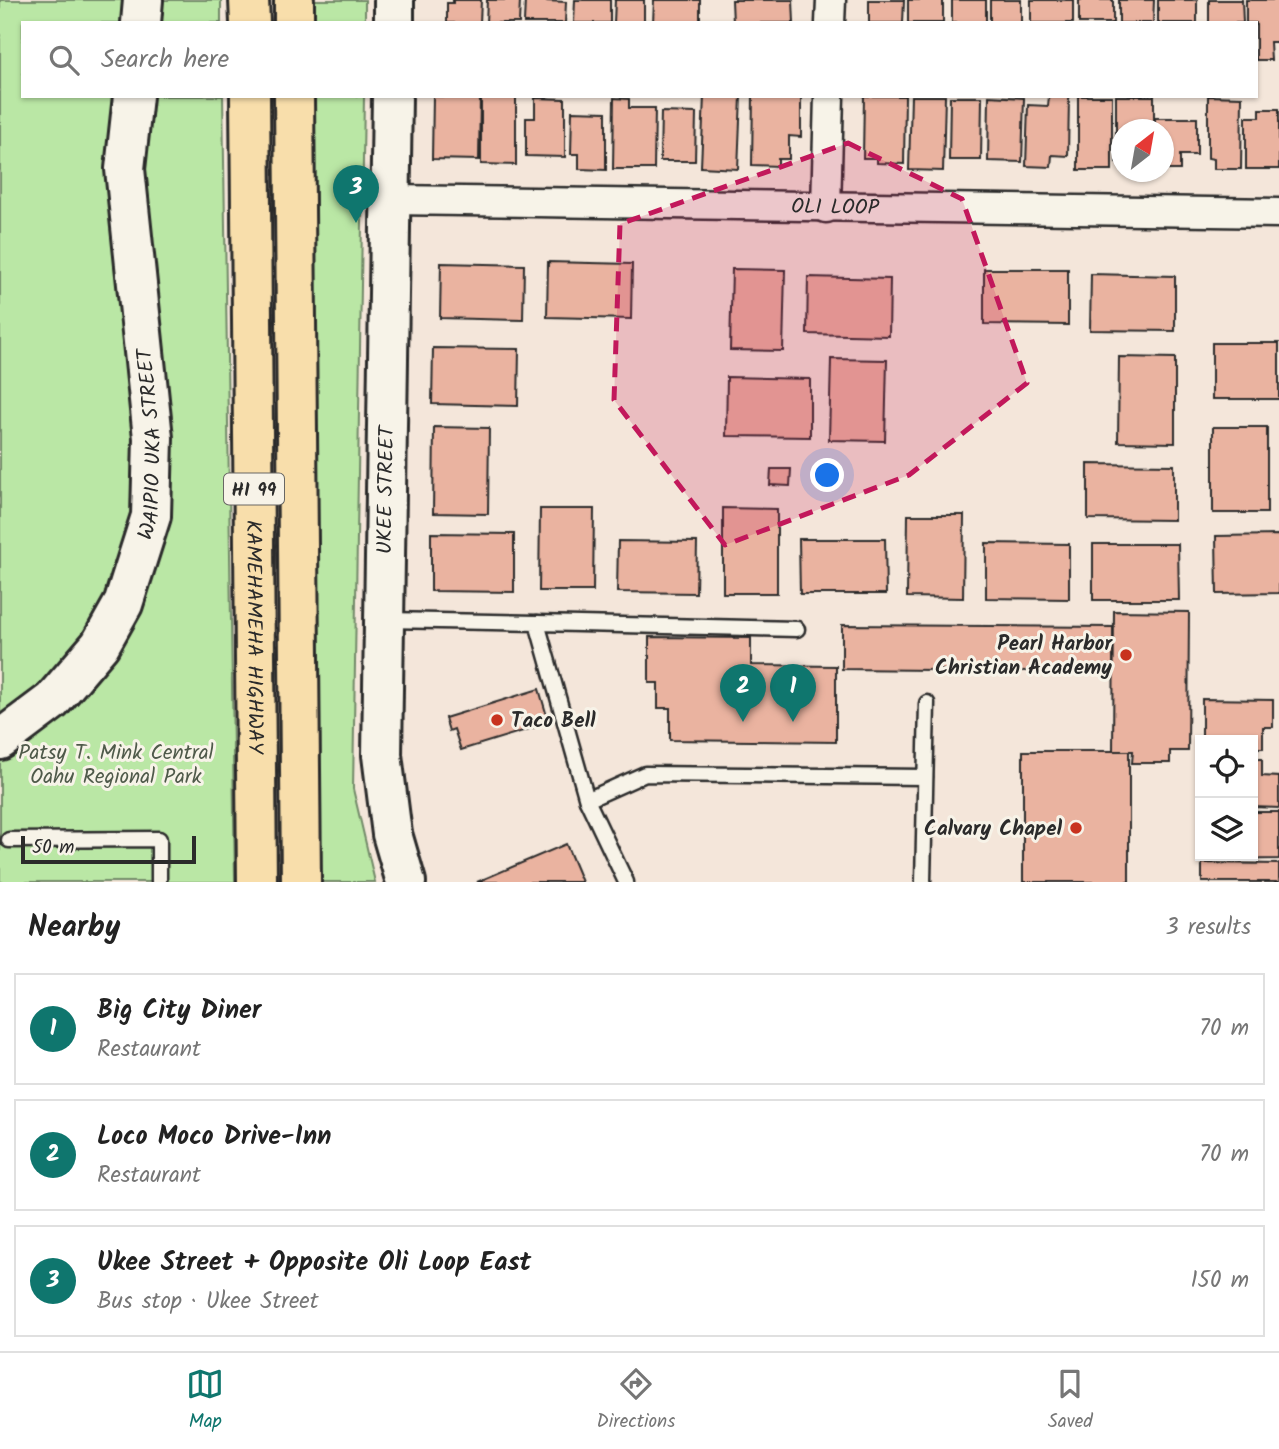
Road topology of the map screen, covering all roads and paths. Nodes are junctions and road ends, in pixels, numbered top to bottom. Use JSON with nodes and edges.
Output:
{"nodes":[{"id":1,"x":143,"y":0,"type":"edge"},
{"id":2,"x":249,"y":0,"type":"edge"},
{"id":3,"x":294,"y":0,"type":"edge"},
{"id":4,"x":394,"y":0,"type":"edge"},
{"id":5,"x":831,"y":0,"type":"edge"},
{"id":6,"x":141,"y":21,"type":"edge"},
{"id":7,"x":250,"y":21,"type":"edge"},
{"id":8,"x":294,"y":21,"type":"edge"},
{"id":9,"x":394,"y":21,"type":"edge"},
{"id":10,"x":830,"y":21,"type":"edge"},
{"id":11,"x":133,"y":98,"type":"edge"},
{"id":12,"x":250,"y":98,"type":"edge"},
{"id":13,"x":295,"y":98,"type":"edge"},
{"id":14,"x":392,"y":98,"type":"edge"},
{"id":15,"x":829,"y":98,"type":"edge"},
{"id":16,"x":391,"y":200,"type":"junction"},
{"id":17,"x":826,"y":208,"type":"junction"},
{"id":18,"x":1279,"y":213,"type":"edge"},
{"id":19,"x":383,"y":620,"type":"junction"},
{"id":20,"x":537,"y":623,"type":"junction"},
{"id":21,"x":797,"y":629,"type":"dead end"},
{"id":22,"x":927,"y":703,"type":"dead end"},
{"id":23,"x":0,"y":740,"type":"edge"},
{"id":24,"x":925,"y":777,"type":"junction"},
{"id":25,"x":587,"y":800,"type":"junction"},
{"id":26,"x":9,"y":840,"type":"dead end"},
{"id":27,"x":159,"y":882,"type":"edge"},
{"id":28,"x":257,"y":882,"type":"edge"},
{"id":29,"x":301,"y":882,"type":"edge"},
{"id":30,"x":406,"y":882,"type":"edge"},
{"id":31,"x":626,"y":882,"type":"edge"},
{"id":32,"x":923,"y":882,"type":"edge"}],
"edges":[{"from":1,"to":6,"type":"street"},
{"from":2,"to":7,"type":"main road"},
{"from":3,"to":8,"type":"main road"},
{"from":4,"to":9,"type":"street"},
{"from":5,"to":10,"type":"street"},
{"from":11,"to":23,"type":"street","name":"WAIPIO UKA STREET"},
{"from":12,"to":28,"type":"main road","name":"KAMEHAMEHA HIGHWAY","number":"HI 99"},
{"from":13,"to":29,"type":"main road","name":"KAMEHAMEHA HIGHWAY","number":"HI 99"},
{"from":14,"to":16,"type":"street","name":"UKEE STREET"},
{"from":15,"to":17,"type":"street"},
{"from":16,"to":17,"type":"street","name":"OLI LOOP"},
{"from":16,"to":19,"type":"street","name":"UKEE STREET"},
{"from":17,"to":18,"type":"street","name":"OLI LOOP"},
{"from":19,"to":20,"type":"lane"},
{"from":19,"to":30,"type":"street","name":"UKEE STREET"},
{"from":20,"to":21,"type":"lane"},
{"from":20,"to":25,"type":"lane"},
{"from":22,"to":24,"type":"lane"},
{"from":24,"to":25,"type":"lane"},
{"from":24,"to":32,"type":"lane"},
{"from":25,"to":31,"type":"lane"},
{"from":26,"to":27,"type":"lane"}]}
